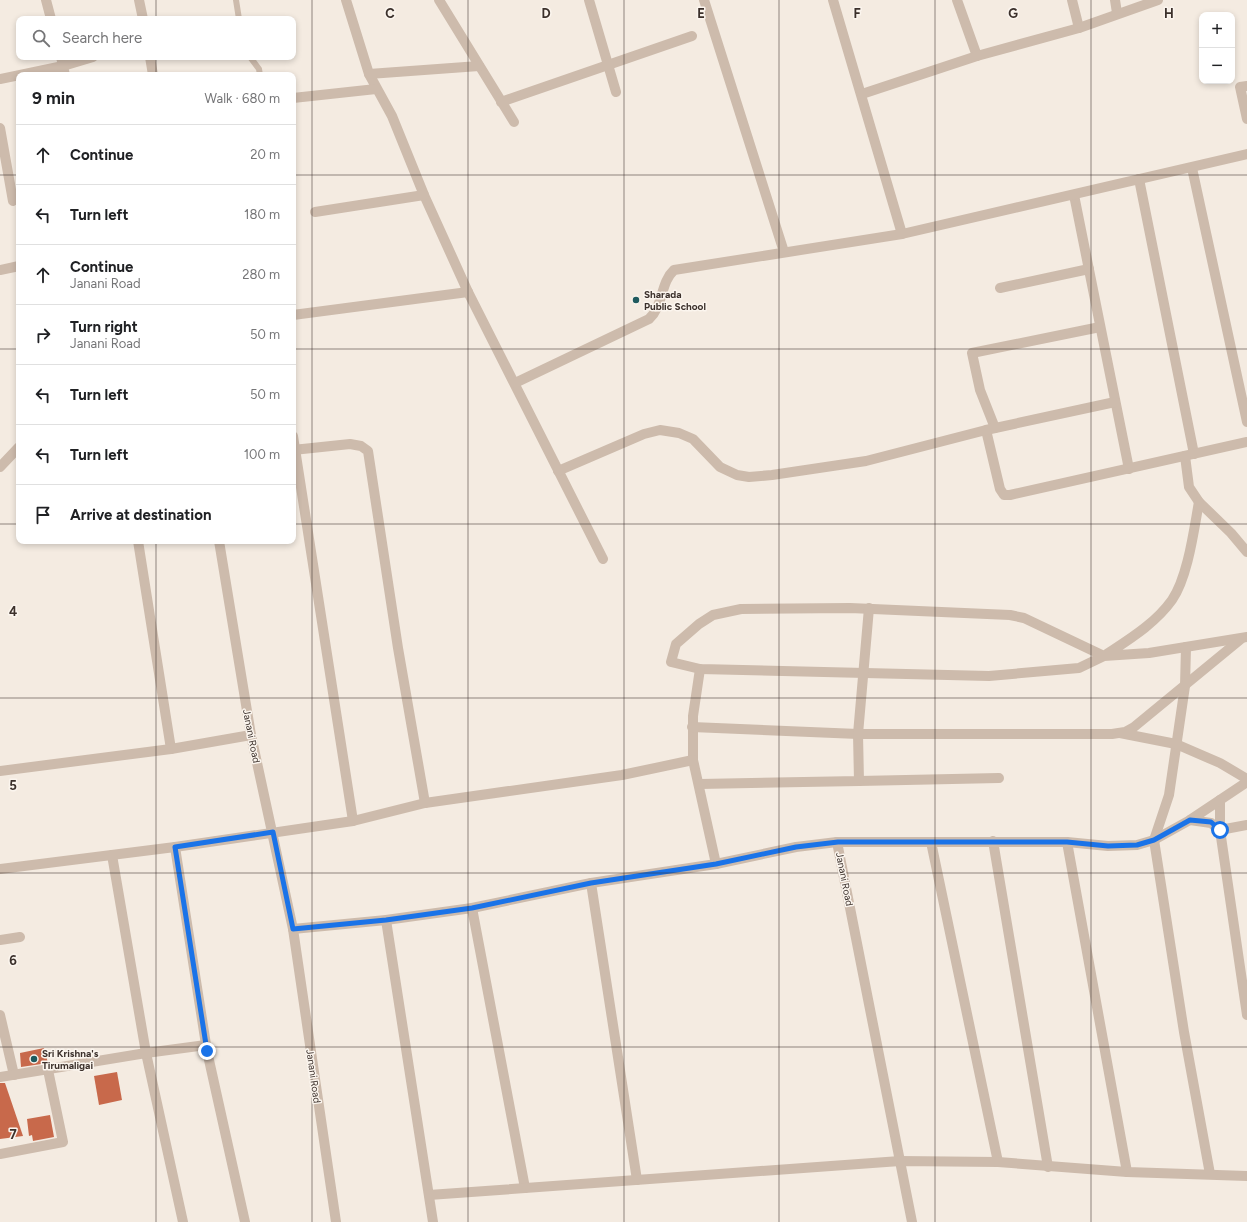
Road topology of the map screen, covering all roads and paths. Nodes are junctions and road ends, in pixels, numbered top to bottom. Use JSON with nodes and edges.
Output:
{"nodes":[{"id":1,"x":46,"y":0,"type":"edge"},
{"id":2,"x":139,"y":0,"type":"edge"},
{"id":3,"x":236,"y":0,"type":"edge"},
{"id":4,"x":346,"y":0,"type":"edge"},
{"id":5,"x":439,"y":0,"type":"edge"},
{"id":6,"x":588,"y":0,"type":"edge"},
{"id":7,"x":704,"y":0,"type":"edge"},
{"id":8,"x":832,"y":0,"type":"edge"},
{"id":9,"x":957,"y":0,"type":"edge"},
{"id":10,"x":1072,"y":0,"type":"edge"},
{"id":11,"x":1115,"y":0,"type":"edge"},
{"id":12,"x":1158,"y":0,"type":"edge"},
{"id":13,"x":1117,"y":13,"type":"junction"},
{"id":14,"x":50,"y":16,"type":"edge"},
{"id":15,"x":142,"y":16,"type":"edge"},
{"id":16,"x":239,"y":16,"type":"edge"},
{"id":17,"x":1079,"y":28,"type":"junction"},
{"id":18,"x":692,"y":36,"type":"dead end"},
{"id":19,"x":977,"y":56,"type":"junction"},
{"id":20,"x":83,"y":60,"type":"edge"},
{"id":21,"x":150,"y":60,"type":"edge"},
{"id":22,"x":252,"y":60,"type":"edge"},
{"id":23,"x":607,"y":65,"type":"junction"},
{"id":24,"x":63,"y":66,"type":"edge"},
{"id":25,"x":479,"y":66,"type":"junction"},
{"id":26,"x":34,"y":72,"type":"edge"},
{"id":27,"x":152,"y":72,"type":"edge"},
{"id":28,"x":260,"y":72,"type":"edge"},
{"id":29,"x":369,"y":74,"type":"junction"},
{"id":30,"x":16,"y":76,"type":"edge"},
{"id":31,"x":0,"y":79,"type":"edge"},
{"id":32,"x":1247,"y":86,"type":"edge"},
{"id":33,"x":376,"y":89,"type":"junction"},
{"id":34,"x":616,"y":92,"type":"dead end"},
{"id":35,"x":862,"y":94,"type":"junction"},
{"id":36,"x":296,"y":98,"type":"edge"},
{"id":37,"x":501,"y":102,"type":"junction"},
{"id":38,"x":1247,"y":118,"type":"edge"},
{"id":39,"x":514,"y":122,"type":"dead end"},
{"id":40,"x":0,"y":128,"type":"edge"},
{"id":41,"x":1247,"y":154,"type":"edge"},
{"id":42,"x":1192,"y":168,"type":"junction"},
{"id":43,"x":1139,"y":179,"type":"junction"},
{"id":44,"x":424,"y":195,"type":"junction"},
{"id":45,"x":1074,"y":195,"type":"junction"},
{"id":46,"x":13,"y":201,"type":"dead end"},
{"id":47,"x":315,"y":212,"type":"dead end"},
{"id":48,"x":902,"y":234,"type":"junction"},
{"id":49,"x":784,"y":252,"type":"junction"},
{"id":50,"x":16,"y":267,"type":"edge"},
{"id":51,"x":1089,"y":269,"type":"junction"},
{"id":52,"x":0,"y":270,"type":"edge"},
{"id":53,"x":1000,"y":288,"type":"dead end"},
{"id":54,"x":468,"y":292,"type":"junction"},
{"id":55,"x":296,"y":315,"type":"edge"},
{"id":56,"x":1100,"y":326,"type":"junction"},
{"id":57,"x":515,"y":384,"type":"junction"},
{"id":58,"x":1115,"y":402,"type":"junction"},
{"id":59,"x":1247,"y":422,"type":"edge"},
{"id":60,"x":990,"y":429,"type":"junction"},
{"id":61,"x":1247,"y":442,"type":"edge"},
{"id":62,"x":16,"y":450,"type":"edge"},
{"id":63,"x":296,"y":450,"type":"edge"},
{"id":64,"x":1190,"y":455,"type":"junction"},
{"id":65,"x":296,"y":463,"type":"edge"},
{"id":66,"x":0,"y":467,"type":"edge"},
{"id":67,"x":1129,"y":469,"type":"junction"},
{"id":68,"x":558,"y":471,"type":"junction"},
{"id":69,"x":1199,"y":502,"type":"junction"},
{"id":70,"x":138,"y":544,"type":"edge"},
{"id":71,"x":219,"y":544,"type":"edge"},
{"id":72,"x":1247,"y":552,"type":"edge"},
{"id":73,"x":603,"y":559,"type":"dead end"},
{"id":74,"x":869,"y":608,"type":"junction"},
{"id":75,"x":1245,"y":638,"type":"edge"},
{"id":76,"x":1186,"y":647,"type":"junction"},
{"id":77,"x":1104,"y":656,"type":"junction"},
{"id":78,"x":700,"y":669,"type":"junction"},
{"id":79,"x":864,"y":673,"type":"junction"},
{"id":80,"x":1184,"y":686,"type":"junction"},
{"id":81,"x":692,"y":726,"type":"junction"},
{"id":82,"x":1120,"y":733,"type":"junction"},
{"id":83,"x":858,"y":734,"type":"junction"},
{"id":84,"x":251,"y":735,"type":"junction"},
{"id":85,"x":1176,"y":744,"type":"junction"},
{"id":86,"x":171,"y":749,"type":"junction"},
{"id":87,"x":693,"y":760,"type":"junction"},
{"id":88,"x":0,"y":771,"type":"edge"},
{"id":89,"x":999,"y":778,"type":"dead end"},
{"id":90,"x":859,"y":781,"type":"junction"},
{"id":91,"x":1247,"y":781,"type":"edge"},
{"id":92,"x":700,"y":784,"type":"junction"},
{"id":93,"x":1220,"y":800,"type":"junction"},
{"id":94,"x":425,"y":803,"type":"junction"},
{"id":95,"x":1190,"y":820,"type":"junction"},
{"id":96,"x":353,"y":821,"type":"junction"},
{"id":97,"x":1247,"y":825,"type":"edge"},
{"id":98,"x":1220,"y":830,"type":"junction"},
{"id":99,"x":273,"y":832,"type":"junction"},
{"id":100,"x":1154,"y":840,"type":"junction"},
{"id":101,"x":838,"y":842,"type":"junction"},
{"id":102,"x":931,"y":842,"type":"junction"},
{"id":103,"x":993,"y":842,"type":"junction"},
{"id":104,"x":1067,"y":842,"type":"junction"},
{"id":105,"x":175,"y":847,"type":"junction"},
{"id":106,"x":112,"y":854,"type":"junction"},
{"id":107,"x":716,"y":864,"type":"junction"},
{"id":108,"x":0,"y":869,"type":"edge"},
{"id":109,"x":591,"y":883,"type":"junction"},
{"id":110,"x":472,"y":908,"type":"junction"},
{"id":111,"x":386,"y":920,"type":"junction"},
{"id":112,"x":293,"y":929,"type":"junction"},
{"id":113,"x":20,"y":937,"type":"dead end"},
{"id":114,"x":0,"y":940,"type":"edge"},
{"id":115,"x":0,"y":1015,"type":"edge"},
{"id":116,"x":1247,"y":1015,"type":"edge"},
{"id":117,"x":206,"y":1045,"type":"junction"},
{"id":118,"x":146,"y":1053,"type":"junction"},
{"id":119,"x":48,"y":1070,"type":"junction"},
{"id":120,"x":14,"y":1075,"type":"junction"},
{"id":121,"x":0,"y":1077,"type":"edge"},
{"id":122,"x":0,"y":1154,"type":"edge"},
{"id":123,"x":900,"y":1161,"type":"junction"},
{"id":124,"x":998,"y":1162,"type":"junction"},
{"id":125,"x":1048,"y":1167,"type":"junction"},
{"id":126,"x":1127,"y":1172,"type":"junction"},
{"id":127,"x":1210,"y":1174,"type":"junction"},
{"id":128,"x":1247,"y":1176,"type":"edge"},
{"id":129,"x":637,"y":1180,"type":"junction"},
{"id":130,"x":525,"y":1188,"type":"junction"},
{"id":131,"x":430,"y":1195,"type":"junction"},
{"id":132,"x":183,"y":1222,"type":"edge"},
{"id":133,"x":245,"y":1222,"type":"edge"},
{"id":134,"x":336,"y":1222,"type":"edge"},
{"id":135,"x":433,"y":1222,"type":"edge"},
{"id":136,"x":912,"y":1222,"type":"edge"}],
"edges":[{"from":1,"to":14,"type":"street"},
{"from":2,"to":15,"type":"street"},
{"from":3,"to":16,"type":"lane"},
{"from":4,"to":29,"type":"street"},
{"from":5,"to":25,"type":"street"},
{"from":6,"to":23,"type":"street"},
{"from":7,"to":49,"type":"street"},
{"from":8,"to":35,"type":"street"},
{"from":9,"to":19,"type":"street"},
{"from":10,"to":17,"type":"street"},
{"from":11,"to":13,"type":"street"},
{"from":12,"to":13,"type":"street"},
{"from":13,"to":17,"type":"street"},
{"from":17,"to":19,"type":"street"},
{"from":18,"to":23,"type":"street"},
{"from":19,"to":35,"type":"street"},
{"from":20,"to":24,"type":"street"},
{"from":21,"to":27,"type":"street"},
{"from":22,"to":28,"type":"lane"},
{"from":23,"to":34,"type":"street"},
{"from":23,"to":37,"type":"street"},
{"from":24,"to":26,"type":"street"},
{"from":25,"to":29,"type":"street"},
{"from":25,"to":37,"type":"street"},
{"from":29,"to":33,"type":"street"},
{"from":30,"to":31,"type":"street"},
{"from":32,"to":38,"type":"street"},
{"from":33,"to":36,"type":"street"},
{"from":33,"to":44,"type":"street"},
{"from":35,"to":48,"type":"street"},
{"from":37,"to":39,"type":"street"},
{"from":40,"to":46,"type":"street"},
{"from":41,"to":42,"type":"street"},
{"from":42,"to":43,"type":"street"},
{"from":42,"to":59,"type":"street"},
{"from":43,"to":45,"type":"street"},
{"from":43,"to":64,"type":"street"},
{"from":44,"to":47,"type":"street"},
{"from":44,"to":54,"type":"street"},
{"from":45,"to":48,"type":"street"},
{"from":45,"to":51,"type":"street"},
{"from":48,"to":49,"type":"street"},
{"from":49,"to":57,"type":"street"},
{"from":50,"to":52,"type":"street"},
{"from":51,"to":53,"type":"street"},
{"from":51,"to":56,"type":"street"},
{"from":54,"to":55,"type":"street"},
{"from":54,"to":57,"type":"street"},
{"from":56,"to":58,"type":"street"},
{"from":56,"to":60,"type":"street"},
{"from":57,"to":68,"type":"street"},
{"from":58,"to":60,"type":"street"},
{"from":58,"to":67,"type":"street"},
{"from":60,"to":67,"type":"street"},
{"from":60,"to":68,"type":"street"},
{"from":61,"to":64,"type":"street"},
{"from":62,"to":66,"type":"street"},
{"from":63,"to":94,"type":"street"},
{"from":64,"to":67,"type":"street"},
{"from":64,"to":69,"type":"street"},
{"from":65,"to":96,"type":"street"},
{"from":68,"to":73,"type":"street"},
{"from":69,"to":72,"type":"street"},
{"from":69,"to":77,"type":"street"},
{"from":70,"to":86,"type":"street"},
{"from":71,"to":84,"type":"street","name":"Janani Road"},
{"from":74,"to":77,"type":"street"},
{"from":74,"to":78,"type":"street"},
{"from":74,"to":79,"type":"street"},
{"from":75,"to":76,"type":"street"},
{"from":75,"to":80,"type":"street"},
{"from":76,"to":77,"type":"street"},
{"from":76,"to":80,"type":"street"},
{"from":77,"to":79,"type":"street"},
{"from":78,"to":79,"type":"street"},
{"from":78,"to":81,"type":"street"},
{"from":79,"to":83,"type":"street"},
{"from":80,"to":82,"type":"street"},
{"from":80,"to":85,"type":"street"},
{"from":81,"to":83,"type":"street"},
{"from":81,"to":87,"type":"street"},
{"from":82,"to":83,"type":"street"},
{"from":82,"to":85,"type":"street"},
{"from":83,"to":90,"type":"street"},
{"from":84,"to":86,"type":"street"},
{"from":84,"to":99,"type":"street","name":"Janani Road"},
{"from":85,"to":91,"type":"street"},
{"from":85,"to":100,"type":"street"},
{"from":86,"to":88,"type":"street"},
{"from":87,"to":92,"type":"street"},
{"from":87,"to":94,"type":"street"},
{"from":89,"to":90,"type":"street"},
{"from":90,"to":92,"type":"street"},
{"from":91,"to":93,"type":"street"},
{"from":92,"to":107,"type":"street"},
{"from":93,"to":95,"type":"street"},
{"from":93,"to":98,"type":"street"},
{"from":94,"to":96,"type":"street"},
{"from":95,"to":98,"type":"street"},
{"from":95,"to":100,"type":"street"},
{"from":96,"to":99,"type":"street"},
{"from":97,"to":98,"type":"street"},
{"from":98,"to":116,"type":"street"},
{"from":99,"to":105,"type":"street"},
{"from":99,"to":112,"type":"street","name":"Janani Road"},
{"from":100,"to":104,"type":"street"},
{"from":100,"to":127,"type":"street"},
{"from":101,"to":102,"type":"street"},
{"from":101,"to":107,"type":"street","name":"Janani Road"},
{"from":101,"to":123,"type":"street","name":"Janani Road"},
{"from":102,"to":103,"type":"street"},
{"from":102,"to":124,"type":"street"},
{"from":103,"to":104,"type":"street"},
{"from":103,"to":125,"type":"street"},
{"from":104,"to":126,"type":"street"},
{"from":105,"to":106,"type":"street"},
{"from":105,"to":117,"type":"street"},
{"from":106,"to":108,"type":"street"},
{"from":106,"to":118,"type":"street"},
{"from":107,"to":109,"type":"street","name":"Janani Road"},
{"from":109,"to":110,"type":"street","name":"Janani Road"},
{"from":109,"to":129,"type":"street"},
{"from":110,"to":111,"type":"street","name":"Janani Road"},
{"from":110,"to":130,"type":"street"},
{"from":111,"to":112,"type":"street","name":"Janani Road"},
{"from":111,"to":131,"type":"street"},
{"from":112,"to":134,"type":"street","name":"Janani Road"},
{"from":113,"to":114,"type":"street"},
{"from":115,"to":120,"type":"street"},
{"from":117,"to":118,"type":"street"},
{"from":117,"to":133,"type":"street"},
{"from":118,"to":119,"type":"street"},
{"from":118,"to":132,"type":"street"},
{"from":119,"to":120,"type":"street"},
{"from":119,"to":122,"type":"street"},
{"from":120,"to":121,"type":"street"},
{"from":123,"to":124,"type":"street"},
{"from":123,"to":129,"type":"street"},
{"from":123,"to":136,"type":"street","name":"Janani Road"},
{"from":124,"to":125,"type":"street"},
{"from":125,"to":126,"type":"street"},
{"from":126,"to":127,"type":"street"},
{"from":127,"to":128,"type":"street"},
{"from":129,"to":130,"type":"street"},
{"from":130,"to":131,"type":"street"},
{"from":131,"to":135,"type":"street"}]}
